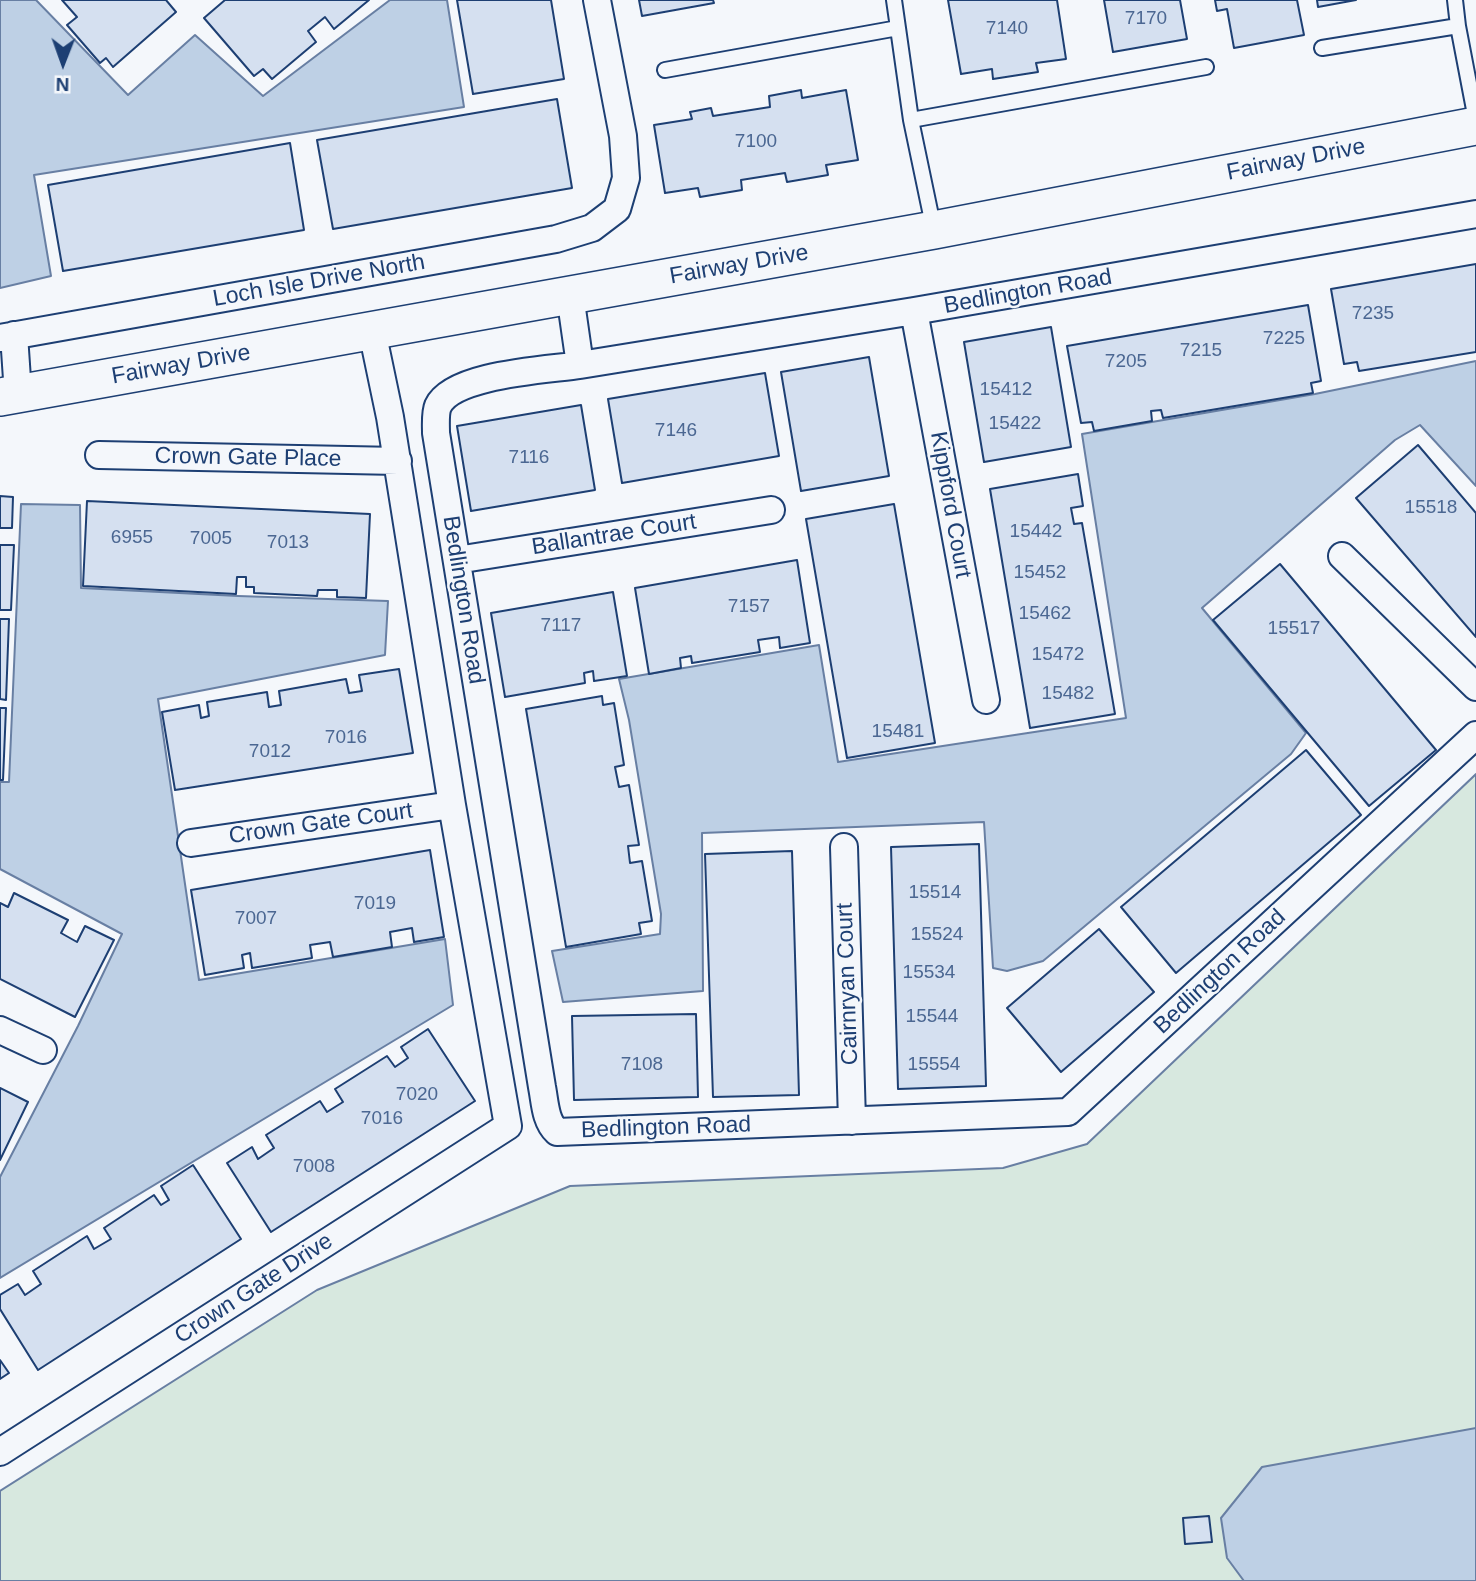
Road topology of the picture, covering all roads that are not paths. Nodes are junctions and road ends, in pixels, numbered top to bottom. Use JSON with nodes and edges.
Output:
{"nodes":[{"id":1,"x":597,"y":0,"type":"edge"},
{"id":2,"x":894,"y":0,"type":"edge"},
{"id":3,"x":1455,"y":0,"type":"edge"},
{"id":4,"x":1458,"y":26,"type":"junction"},
{"id":5,"x":898,"y":28,"type":"junction"},
{"id":6,"x":1322,"y":48,"type":"dead end"},
{"id":7,"x":1206,"y":67,"type":"dead end"},
{"id":8,"x":665,"y":70,"type":"dead end"},
{"id":9,"x":911,"y":120,"type":"junction"},
{"id":10,"x":1476,"y":120,"type":"edge"},
{"id":11,"x":1476,"y":126,"type":"edge"},
{"id":12,"x":1476,"y":214,"type":"edge"},
{"id":13,"x":934,"y":230,"type":"junction"},
{"id":14,"x":570,"y":295,"type":"junction"},
{"id":15,"x":914,"y":311,"type":"junction"},
{"id":16,"x":372,"y":331,"type":"junction"},
{"id":17,"x":7,"y":337,"type":"edge"},
{"id":18,"x":580,"y":365,"type":"junction"},
{"id":19,"x":9,"y":396,"type":"edge"},
{"id":20,"x":99,"y":455,"type":"dead end"},
{"id":21,"x":398,"y":461,"type":"junction"},
{"id":22,"x":771,"y":510,"type":"dead end"},
{"id":23,"x":1342,"y":556,"type":"dead end"},
{"id":24,"x":457,"y":560,"type":"junction"},
{"id":25,"x":1476,"y":687,"type":"edge"},
{"id":26,"x":986,"y":700,"type":"dead end"},
{"id":27,"x":1476,"y":735,"type":"edge"},
{"id":28,"x":452,"y":805,"type":"junction"},
{"id":29,"x":191,"y":843,"type":"dead end"},
{"id":30,"x":844,"y":847,"type":"dead end"},
{"id":31,"x":0,"y":1030,"type":"edge"},
{"id":32,"x":43,"y":1050,"type":"dead end"},
{"id":33,"x":852,"y":1121,"type":"junction"},
{"id":34,"x":508,"y":1126,"type":"joint"},
{"id":35,"x":0,"y":1452,"type":"edge"}],
"edges":[{"from":1,"to":17,"type":"street","name":"Loch Isle Drive North"},
{"from":2,"to":5,"type":"lane"},
{"from":3,"to":4,"type":"lane"},
{"from":4,"to":6,"type":"lane"},
{"from":4,"to":10,"type":"lane"},
{"from":5,"to":8,"type":"lane"},
{"from":5,"to":9,"type":"lane"},
{"from":7,"to":9,"type":"lane"},
{"from":9,"to":13,"type":"lane"},
{"from":11,"to":13,"type":"street","name":"Fairway Drive"},
{"from":12,"to":15,"type":"street","name":"Bedlington Road"},
{"from":13,"to":14,"type":"street","name":"Fairway Drive"},
{"from":14,"to":16,"type":"street","name":"Fairway Drive"},
{"from":14,"to":18,"type":"street"},
{"from":15,"to":18,"type":"street","name":"Bedlington Road"},
{"from":15,"to":26,"type":"street","name":"Kippford Court"},
{"from":16,"to":19,"type":"street","name":"Fairway Drive"},
{"from":16,"to":21,"type":"street","name":"Bedlington Road"},
{"from":17,"to":19,"type":"street","name":"Loch Isle Drive North"},
{"from":18,"to":24,"type":"street","name":"Bedlington Road"},
{"from":20,"to":21,"type":"street","name":"Crown Gate Place"},
{"from":21,"to":28,"type":"street","name":"Bedlington Road"},
{"from":22,"to":24,"type":"street","name":"Ballantrae Court"},
{"from":23,"to":25,"type":"street"},
{"from":24,"to":33,"type":"street","name":"Bedlington Road"},
{"from":27,"to":33,"type":"street","name":"Bedlington Road"},
{"from":28,"to":29,"type":"street","name":"Crown Gate Court"},
{"from":28,"to":34,"type":"street","name":"Bedlington Road"},
{"from":30,"to":33,"type":"street","name":"Cairnryan Court"},
{"from":31,"to":32,"type":"street"},
{"from":34,"to":35,"type":"street","name":"Crown Gate Drive"}]}
